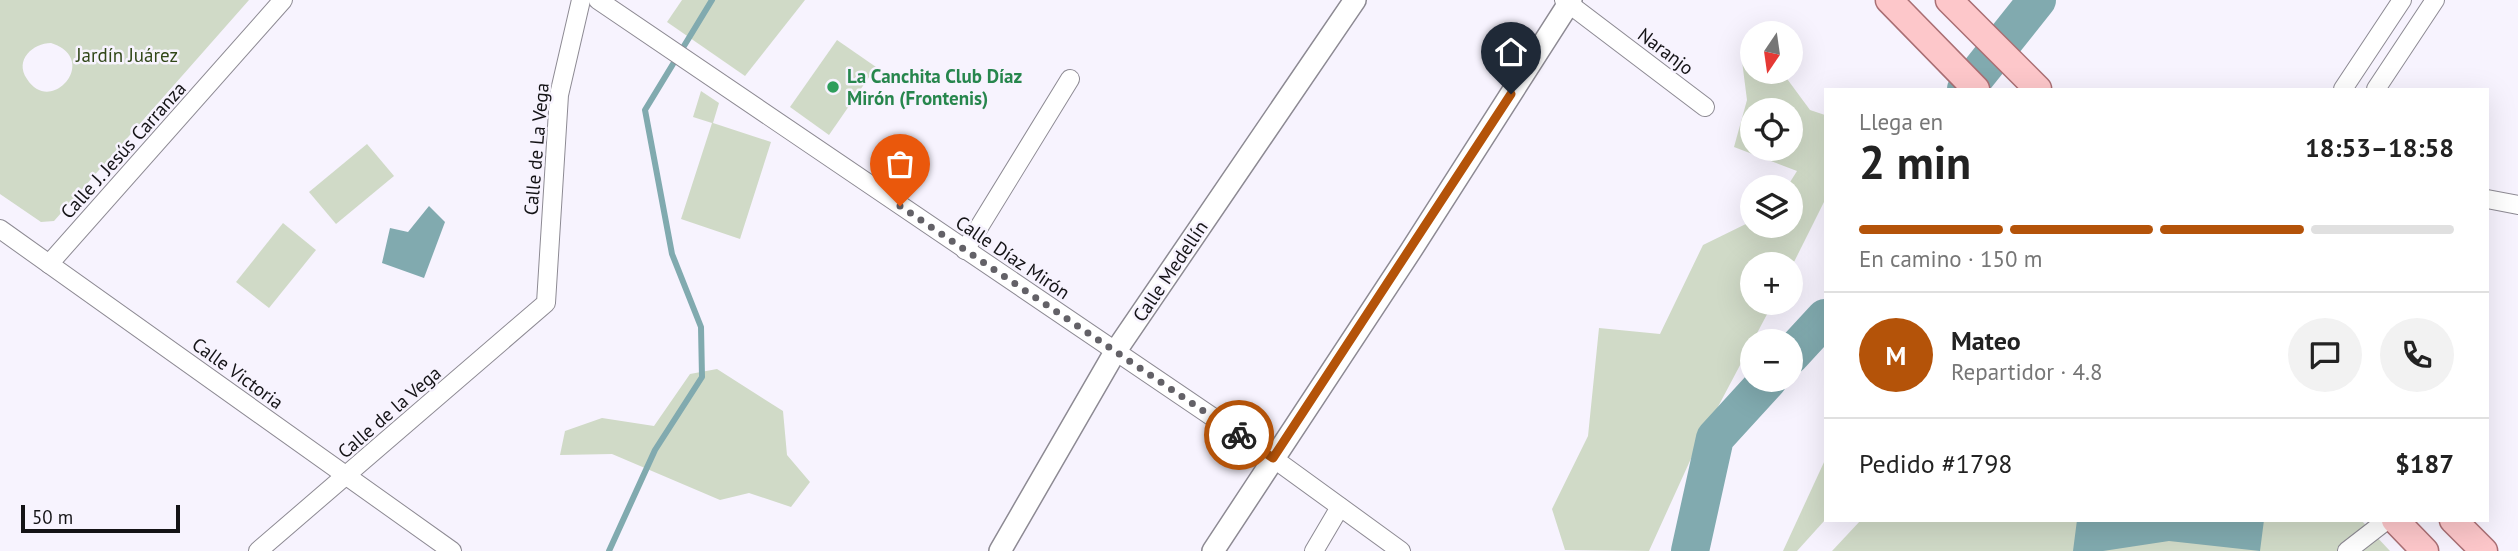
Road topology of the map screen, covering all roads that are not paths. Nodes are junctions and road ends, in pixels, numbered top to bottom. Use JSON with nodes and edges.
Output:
{"nodes":[{"id":1,"x":283,"y":0,"type":"edge"},
{"id":2,"x":581,"y":0,"type":"edge"},
{"id":3,"x":598,"y":0,"type":"edge"},
{"id":4,"x":1355,"y":0,"type":"edge"},
{"id":5,"x":1889,"y":0,"type":"edge"},
{"id":6,"x":1949,"y":0,"type":"edge"},
{"id":7,"x":2402,"y":0,"type":"edge"},
{"id":8,"x":2435,"y":0,"type":"edge"},
{"id":9,"x":1568,"y":1,"type":"edge"},
{"id":10,"x":1070,"y":79,"type":"dead end"},
{"id":11,"x":1975,"y":88,"type":"edge"},
{"id":12,"x":2037,"y":88,"type":"edge"},
{"id":13,"x":2344,"y":88,"type":"edge"},
{"id":14,"x":2377,"y":88,"type":"edge"},
{"id":15,"x":1705,"y":107,"type":"dead end"},
{"id":16,"x":2489,"y":199,"type":"edge"},
{"id":17,"x":2518,"y":205,"type":"edge"},
{"id":18,"x":0,"y":229,"type":"edge"},
{"id":19,"x":965,"y":250,"type":"junction"},
{"id":20,"x":49,"y":264,"type":"junction"},
{"id":21,"x":547,"y":303,"type":"joint"},
{"id":22,"x":1115,"y":352,"type":"junction"},
{"id":23,"x":1273,"y":458,"type":"junction"},
{"id":24,"x":347,"y":476,"type":"junction"},
{"id":25,"x":1340,"y":507,"type":"junction"},
{"id":26,"x":2384,"y":522,"type":"edge"},
{"id":27,"x":2397,"y":522,"type":"edge"},
{"id":28,"x":2454,"y":522,"type":"edge"},
{"id":29,"x":258,"y":551,"type":"edge"},
{"id":30,"x":452,"y":551,"type":"edge"},
{"id":31,"x":1000,"y":551,"type":"edge"},
{"id":32,"x":1213,"y":551,"type":"edge"},
{"id":33,"x":1314,"y":551,"type":"edge"},
{"id":34,"x":1401,"y":551,"type":"edge"},
{"id":35,"x":2347,"y":551,"type":"edge"},
{"id":36,"x":2425,"y":551,"type":"edge"},
{"id":37,"x":2484,"y":551,"type":"edge"}],
"edges":[{"from":1,"to":20,"type":"street","name":"Calle J. Jesús Carranza"},
{"from":2,"to":21,"type":"street","name":"Calle de La Vega"},
{"from":3,"to":19,"type":"street","name":"Calle Díaz Mirón"},
{"from":4,"to":22,"type":"street","name":"Calle Medellín"},
{"from":5,"to":11,"type":"main road"},
{"from":6,"to":12,"type":"main road"},
{"from":7,"to":13,"type":"street"},
{"from":8,"to":14,"type":"street"},
{"from":9,"to":15,"type":"street","name":"Naranjo"},
{"from":9,"to":23,"type":"street"},
{"from":10,"to":19,"type":"street"},
{"from":16,"to":17,"type":"street"},
{"from":18,"to":20,"type":"street","name":"Calle Victoria"},
{"from":19,"to":22,"type":"street","name":"Calle Díaz Mirón"},
{"from":20,"to":24,"type":"street","name":"Calle Victoria"},
{"from":21,"to":24,"type":"street","name":"Calle de la Vega"},
{"from":22,"to":23,"type":"street","name":"Calle Díaz Mirón"},
{"from":22,"to":31,"type":"street","name":"Calle Medellín"},
{"from":23,"to":25,"type":"street","name":"Calle Díaz Mirón"},
{"from":23,"to":32,"type":"street"},
{"from":24,"to":29,"type":"street","name":"Calle de la Vega"},
{"from":24,"to":30,"type":"street","name":"Calle Victoria"},
{"from":25,"to":33,"type":"street"},
{"from":25,"to":34,"type":"street","name":"Calle Díaz Mirón"},
{"from":26,"to":35,"type":"street"},
{"from":27,"to":36,"type":"main road"},
{"from":28,"to":37,"type":"main road"}]}
